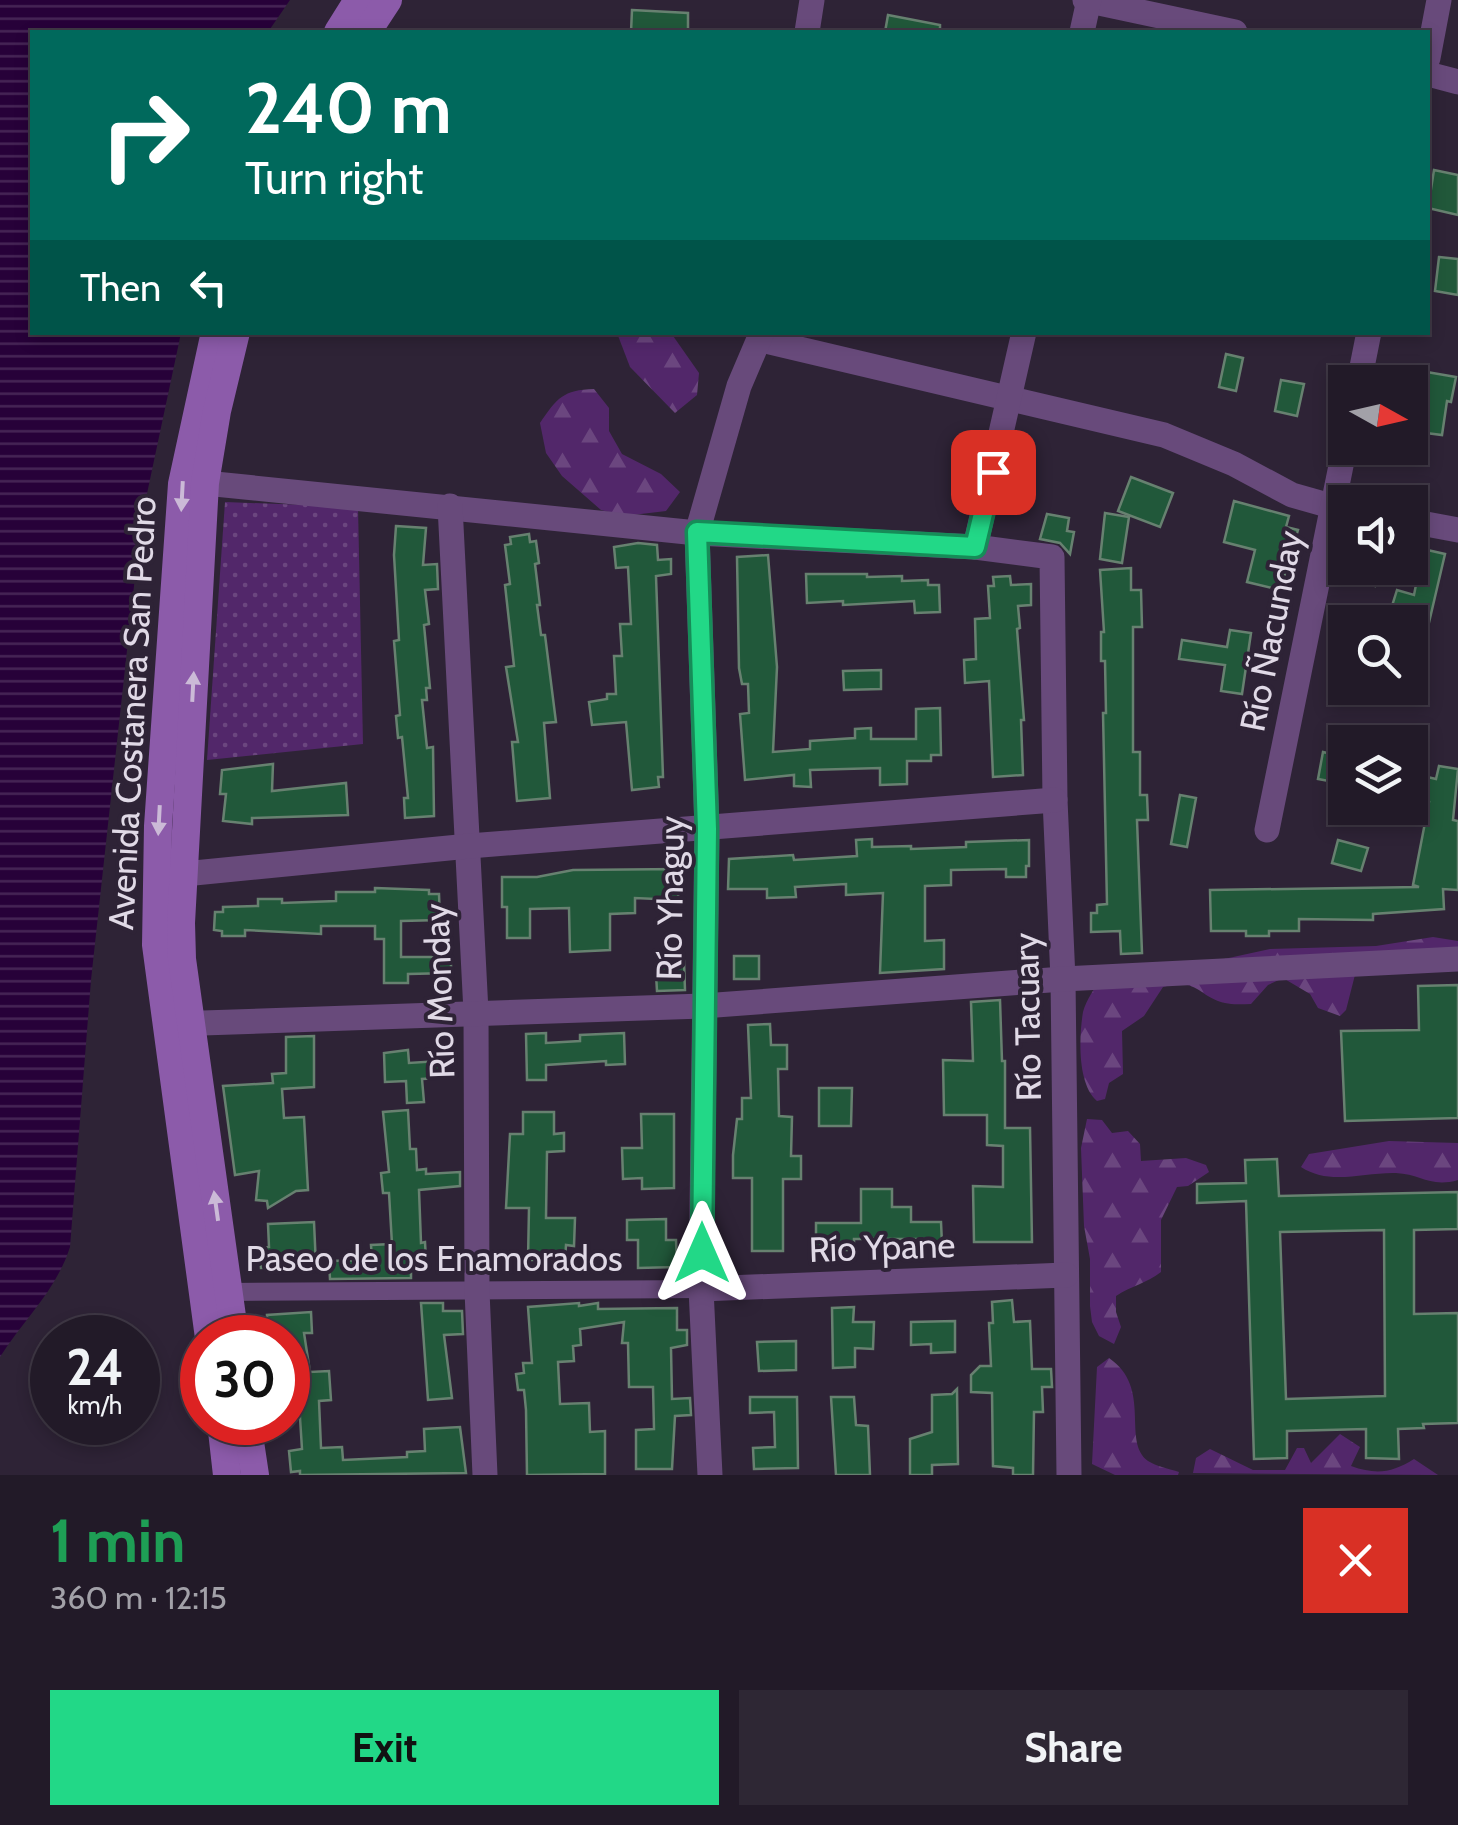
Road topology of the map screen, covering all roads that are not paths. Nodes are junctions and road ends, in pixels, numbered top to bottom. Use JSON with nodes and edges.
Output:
{"nodes":[{"id":1,"x":358,"y":0,"type":"edge"},
{"id":2,"x":388,"y":0,"type":"edge"},
{"id":3,"x":812,"y":0,"type":"edge"},
{"id":4,"x":1087,"y":0,"type":"edge"},
{"id":5,"x":1440,"y":0,"type":"edge"},
{"id":6,"x":339,"y":30,"type":"edge"},
{"id":7,"x":368,"y":30,"type":"edge"},
{"id":8,"x":808,"y":30,"type":"edge"},
{"id":9,"x":1082,"y":30,"type":"edge"},
{"id":10,"x":1226,"y":30,"type":"edge"},
{"id":11,"x":1430,"y":48,"type":"edge"},
{"id":12,"x":1430,"y":75,"type":"edge"},
{"id":13,"x":1458,"y":82,"type":"edge"},
{"id":14,"x":214,"y":335,"type":"edge"},
{"id":15,"x":235,"y":335,"type":"edge"},
{"id":16,"x":1023,"y":335,"type":"edge"},
{"id":17,"x":1368,"y":335,"type":"edge"},
{"id":18,"x":761,"y":336,"type":"edge"},
{"id":19,"x":1362,"y":365,"type":"edge"},
{"id":20,"x":1011,"y":397,"type":"junction"},
{"id":21,"x":204,"y":483,"type":"junction"},
{"id":22,"x":450,"y":506,"type":"junction"},
{"id":23,"x":1328,"y":506,"type":"edge"},
{"id":24,"x":1428,"y":524,"type":"edge"},
{"id":25,"x":1458,"y":530,"type":"edge"},
{"id":26,"x":697,"y":532,"type":"junction"},
{"id":27,"x":975,"y":547,"type":"junction"},
{"id":28,"x":1328,"y":554,"type":"edge"},
{"id":29,"x":1055,"y":800,"type":"junction"},
{"id":30,"x":707,"y":829,"type":"junction"},
{"id":31,"x":1267,"y":830,"type":"dead end"},
{"id":32,"x":469,"y":846,"type":"junction"},
{"id":33,"x":170,"y":873,"type":"junction"},
{"id":34,"x":1458,"y":959,"type":"edge"},
{"id":35,"x":1063,"y":979,"type":"junction"},
{"id":36,"x":703,"y":1006,"type":"junction"},
{"id":37,"x":476,"y":1012,"type":"junction"},
{"id":38,"x":178,"y":1024,"type":"junction"},
{"id":39,"x":1066,"y":1275,"type":"junction"},
{"id":40,"x":701,"y":1289,"type":"junction"},
{"id":41,"x":477,"y":1291,"type":"junction"},
{"id":42,"x":228,"y":1292,"type":"junction"},
{"id":43,"x":207,"y":1315,"type":"edge"},
{"id":44,"x":231,"y":1315,"type":"edge"},
{"id":45,"x":220,"y":1445,"type":"edge"},
{"id":46,"x":224,"y":1445,"type":"edge"},
{"id":47,"x":250,"y":1445,"type":"edge"},
{"id":48,"x":216,"y":1475,"type":"edge"},
{"id":49,"x":227,"y":1475,"type":"edge"},
{"id":50,"x":255,"y":1475,"type":"edge"},
{"id":51,"x":485,"y":1475,"type":"edge"},
{"id":52,"x":710,"y":1475,"type":"edge"},
{"id":53,"x":1068,"y":1475,"type":"edge"}],
"edges":[{"from":1,"to":6,"type":"main road"},
{"from":2,"to":7,"type":"main road"},
{"from":3,"to":8,"type":"street"},
{"from":4,"to":9,"type":"street"},
{"from":4,"to":10,"type":"street"},
{"from":5,"to":11,"type":"street"},
{"from":12,"to":13,"type":"street"},
{"from":14,"to":33,"type":"main road","name":"Avenida Costanera San Pedro","one_way":true},
{"from":15,"to":21,"type":"main road","name":"Avenida Costanera San Pedro"},
{"from":16,"to":20,"type":"street"},
{"from":17,"to":19,"type":"street"},
{"from":18,"to":20,"type":"street"},
{"from":18,"to":26,"type":"street","name":"Río Yhaguy"},
{"from":20,"to":23,"type":"street"},
{"from":20,"to":27,"type":"street"},
{"from":21,"to":22,"type":"street"},
{"from":33,"to":21,"type":"main road","name":"Avenida Costanera San Pedro","one_way":true},
{"from":22,"to":26,"type":"street"},
{"from":22,"to":32,"type":"street","name":"Río Monday"},
{"from":24,"to":25,"type":"street"},
{"from":26,"to":27,"type":"street"},
{"from":26,"to":30,"type":"street","name":"Río Yhaguy"},
{"from":27,"to":29,"type":"street","name":"Río Tacuary"},
{"from":28,"to":31,"type":"street","name":"Río Ñacunday"},
{"from":29,"to":30,"type":"street"},
{"from":29,"to":35,"type":"street","name":"Río Tacuary"},
{"from":30,"to":32,"type":"street"},
{"from":30,"to":36,"type":"street","name":"Río Yhaguy"},
{"from":32,"to":33,"type":"street"},
{"from":32,"to":37,"type":"street","name":"Río Monday"},
{"from":33,"to":38,"type":"main road","name":"Avenida Costanera San Pedro"},
{"from":34,"to":35,"type":"street"},
{"from":35,"to":36,"type":"street"},
{"from":35,"to":39,"type":"street","name":"Río Tacuary"},
{"from":36,"to":37,"type":"street"},
{"from":36,"to":40,"type":"street","name":"Río Yhaguy"},
{"from":37,"to":38,"type":"street"},
{"from":37,"to":41,"type":"street","name":"Río Monday"},
{"from":42,"to":38,"type":"main road","name":"Avenida Costanera San Pedro","one_way":true},
{"from":38,"to":43,"type":"main road","name":"Avenida Costanera San Pedro"},
{"from":39,"to":40,"type":"street","name":"Río Ypane"},
{"from":39,"to":53,"type":"street","name":"Río Tacuary"},
{"from":40,"to":41,"type":"street","name":"Paseo de los Enamorados"},
{"from":40,"to":52,"type":"street","name":"Río Yhaguy"},
{"from":41,"to":42,"type":"street","name":"Paseo de los Enamorados"},
{"from":41,"to":51,"type":"street","name":"Río Monday"},
{"from":42,"to":44,"type":"main road","name":"Avenida Costanera San Pedro"},
{"from":45,"to":48,"type":"main road"},
{"from":46,"to":49,"type":"main road"},
{"from":47,"to":50,"type":"main road"}]}
